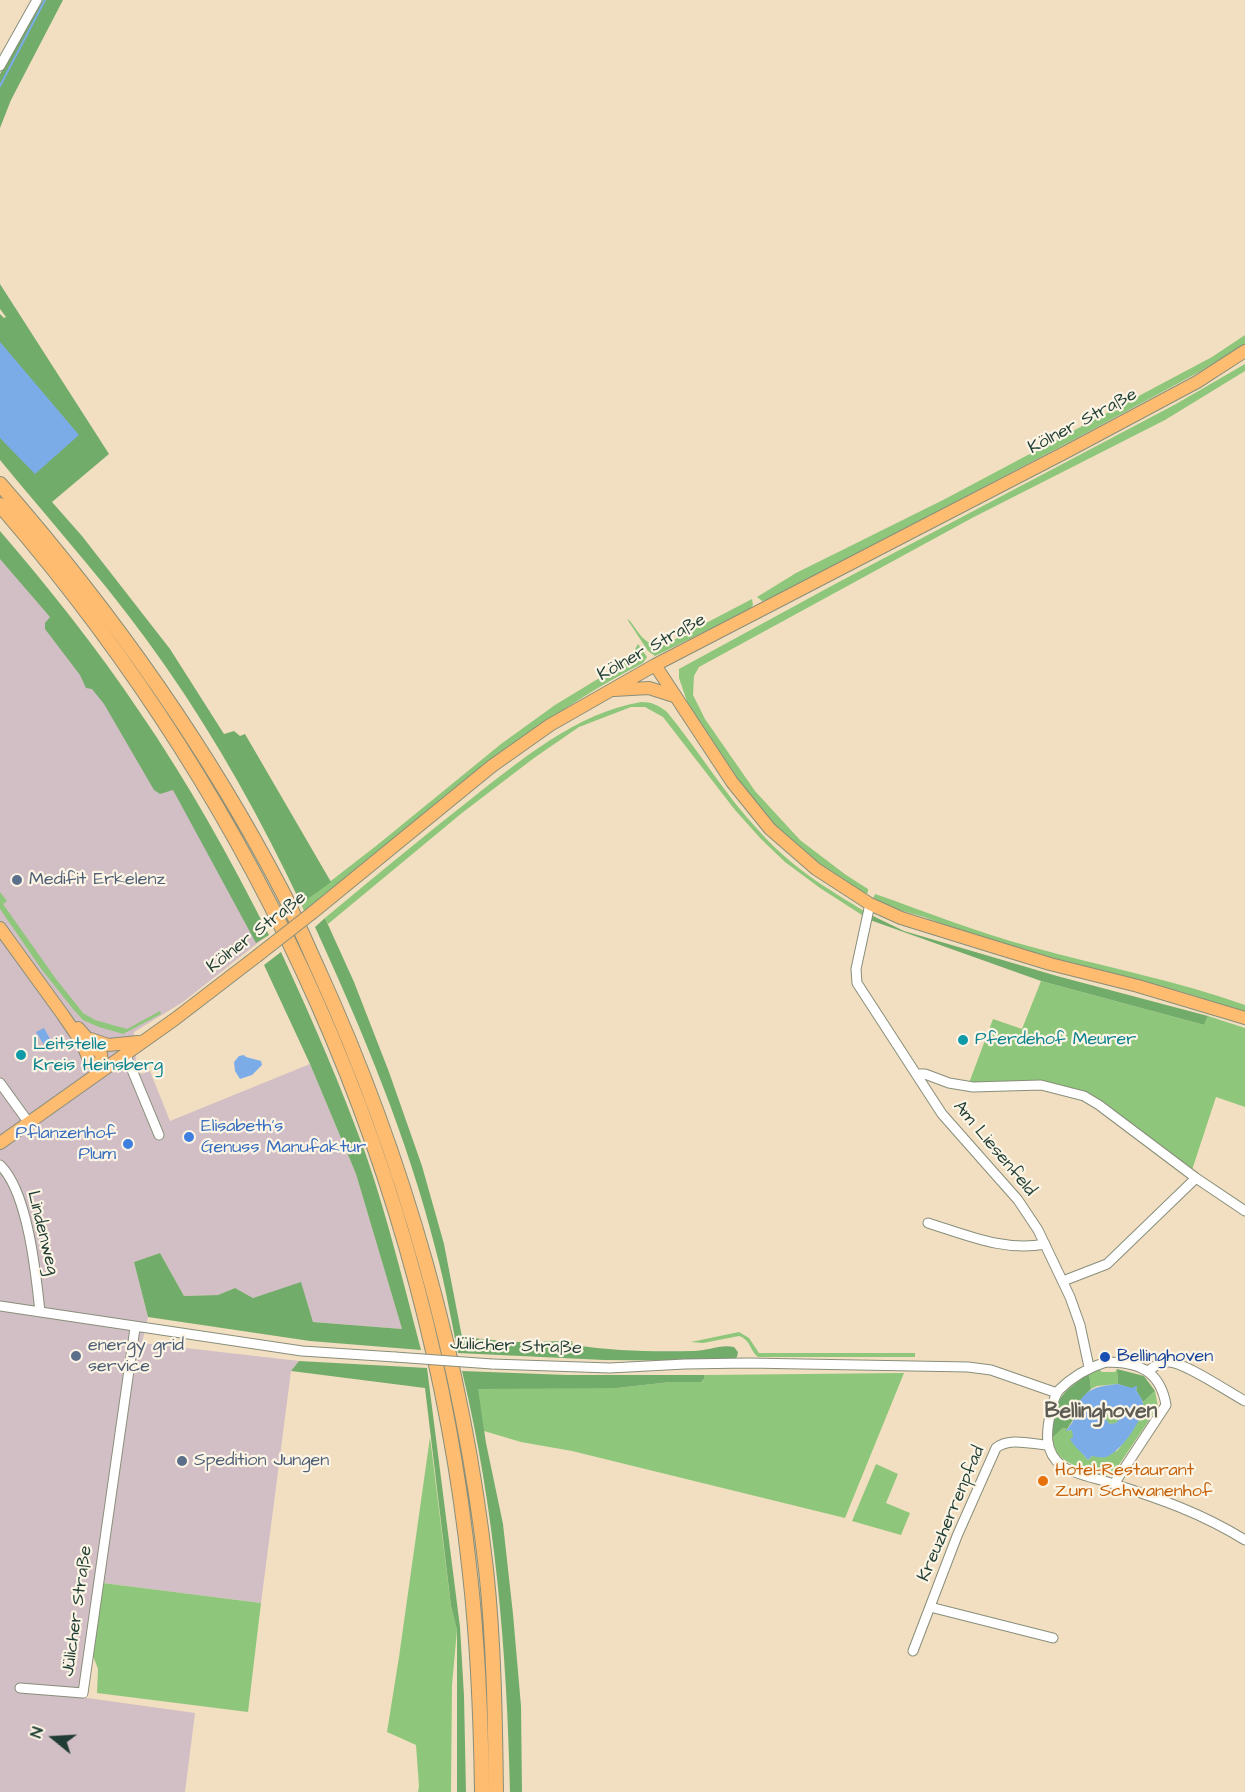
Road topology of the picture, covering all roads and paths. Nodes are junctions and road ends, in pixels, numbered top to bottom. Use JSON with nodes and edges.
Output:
{"nodes":[{"id":1,"x":37,"y":0,"type":"edge"},
{"id":2,"x":0,"y":66,"type":"edge"},
{"id":3,"x":1245,"y":351,"type":"edge"},
{"id":4,"x":0,"y":484,"type":"edge"},
{"id":5,"x":0,"y":506,"type":"edge"},
{"id":6,"x":655,"y":665,"type":"junction"},
{"id":7,"x":612,"y":690,"type":"junction"},
{"id":8,"x":674,"y":696,"type":"junction"},
{"id":9,"x":870,"y":904,"type":"junction"},
{"id":10,"x":0,"y":928,"type":"edge"},
{"id":11,"x":63,"y":1015,"type":"junction"},
{"id":12,"x":1245,"y":1017,"type":"edge"},
{"id":13,"x":90,"y":1039,"type":"junction"},
{"id":14,"x":142,"y":1041,"type":"junction"},
{"id":15,"x":125,"y":1053,"type":"junction"},
{"id":16,"x":103,"y":1069,"type":"junction"},
{"id":17,"x":917,"y":1074,"type":"junction"},
{"id":18,"x":0,"y":1083,"type":"edge"},
{"id":19,"x":29,"y":1123,"type":"junction"},
{"id":20,"x":159,"y":1135,"type":"dead end"},
{"id":21,"x":0,"y":1143,"type":"edge"},
{"id":22,"x":0,"y":1165,"type":"edge"},
{"id":23,"x":1196,"y":1179,"type":"junction"},
{"id":24,"x":1245,"y":1211,"type":"edge"},
{"id":25,"x":928,"y":1224,"type":"dead end"},
{"id":26,"x":1046,"y":1244,"type":"junction"},
{"id":27,"x":1063,"y":1281,"type":"junction"},
{"id":28,"x":0,"y":1306,"type":"edge"},
{"id":29,"x":40,"y":1312,"type":"junction"},
{"id":30,"x":135,"y":1328,"type":"junction"},
{"id":31,"x":1089,"y":1367,"type":"junction"},
{"id":32,"x":1148,"y":1371,"type":"junction"},
{"id":33,"x":1057,"y":1392,"type":"junction"},
{"id":34,"x":1245,"y":1401,"type":"edge"},
{"id":35,"x":1047,"y":1445,"type":"junction"},
{"id":36,"x":1114,"y":1484,"type":"junction"},
{"id":37,"x":1245,"y":1540,"type":"edge"},
{"id":38,"x":930,"y":1607,"type":"junction"},
{"id":39,"x":1053,"y":1638,"type":"dead end"},
{"id":40,"x":914,"y":1651,"type":"dead end"},
{"id":41,"x":20,"y":1688,"type":"dead end"},
{"id":42,"x":482,"y":1792,"type":"edge"},
{"id":43,"x":496,"y":1792,"type":"edge"}],
"edges":[{"from":1,"to":2,"type":"street"},
{"from":3,"to":6,"type":"main road","name":"Kölner Straße"},
{"from":4,"to":43,"type":"highway"},
{"from":5,"to":42,"type":"highway"},
{"from":6,"to":7,"type":"main road","name":"Kölner Straße"},
{"from":6,"to":8,"type":"main road"},
{"from":7,"to":8,"type":"main road"},
{"from":7,"to":14,"type":"main road","name":"Kölner Straße","bridge":true},
{"from":8,"to":9,"type":"main road"},
{"from":9,"to":12,"type":"main road"},
{"from":9,"to":17,"type":"street","name":"Am Liesenfeld"},
{"from":10,"to":11,"type":"main road"},
{"from":11,"to":13,"type":"main road"},
{"from":11,"to":16,"type":"main road"},
{"from":13,"to":14,"type":"main road"},
{"from":13,"to":16,"type":"main road"},
{"from":14,"to":15,"type":"main road","name":"Kölner Straße"},
{"from":15,"to":16,"type":"main road","name":"Kölner Straße"},
{"from":15,"to":20,"type":"street"},
{"from":16,"to":19,"type":"main road","name":"Kölner Straße"},
{"from":17,"to":23,"type":"street","name":"Am Liesenfeld"},
{"from":17,"to":26,"type":"street","name":"Am Liesenfeld"},
{"from":18,"to":19,"type":"street"},
{"from":19,"to":21,"type":"main road","name":"Kölner Straße"},
{"from":22,"to":29,"type":"street","name":"Lindenweg"},
{"from":23,"to":24,"type":"street","name":"Am Liesenfeld"},
{"from":23,"to":27,"type":"street"},
{"from":25,"to":26,"type":"street"},
{"from":26,"to":27,"type":"street","name":"Am Liesenfeld"},
{"from":27,"to":31,"type":"street","name":"Am Liesenfeld"},
{"from":28,"to":29,"type":"street","name":"Jülicher Straße"},
{"from":29,"to":30,"type":"street","name":"Jülicher Straße"},
{"from":30,"to":33,"type":"street","name":"Jülicher Straße","bridge":true},
{"from":30,"to":41,"type":"street","name":"Jülicher Straße"},
{"from":31,"to":32,"type":"street"},
{"from":31,"to":33,"type":"street"},
{"from":32,"to":34,"type":"street"},
{"from":32,"to":36,"type":"street"},
{"from":33,"to":35,"type":"street"},
{"from":35,"to":36,"type":"street"},
{"from":35,"to":38,"type":"street","name":"Kreuzherrenpfad"},
{"from":36,"to":37,"type":"street"},
{"from":38,"to":39,"type":"street","name":"Kreuzherrenpfad"},
{"from":38,"to":40,"type":"street","name":"Kreuzherrenpfad"}]}
